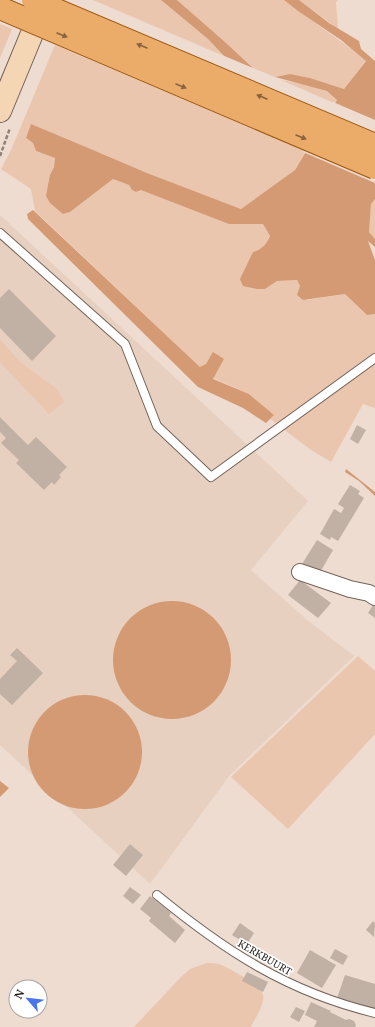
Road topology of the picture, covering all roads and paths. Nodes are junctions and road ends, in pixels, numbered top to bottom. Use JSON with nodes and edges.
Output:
{"nodes":[{"id":1,"x":33,"y":0,"type":"edge"},
{"id":2,"x":46,"y":0,"type":"edge"},
{"id":3,"x":0,"y":8,"type":"edge"},
{"id":4,"x":0,"y":111,"type":"edge"},
{"id":5,"x":375,"y":145,"type":"edge"},
{"id":6,"x":375,"y":168,"type":"edge"},
{"id":7,"x":0,"y":233,"type":"edge"},
{"id":8,"x":375,"y":358,"type":"edge"},
{"id":9,"x":300,"y":572,"type":"dead end"},
{"id":10,"x":375,"y":597,"type":"edge"},
{"id":11,"x":157,"y":895,"type":"dead end"},
{"id":12,"x":375,"y":1013,"type":"edge"}],
"edges":[{"from":5,"to":1,"type":"main road","one_way":true,"bridge":true},
{"from":2,"to":4,"type":"street"},
{"from":3,"to":6,"type":"main road","one_way":true,"bridge":true},
{"from":7,"to":8,"type":"lane"},
{"from":9,"to":10,"type":"street"},
{"from":11,"to":12,"type":"lane","name":"KERKBUURT"}]}
